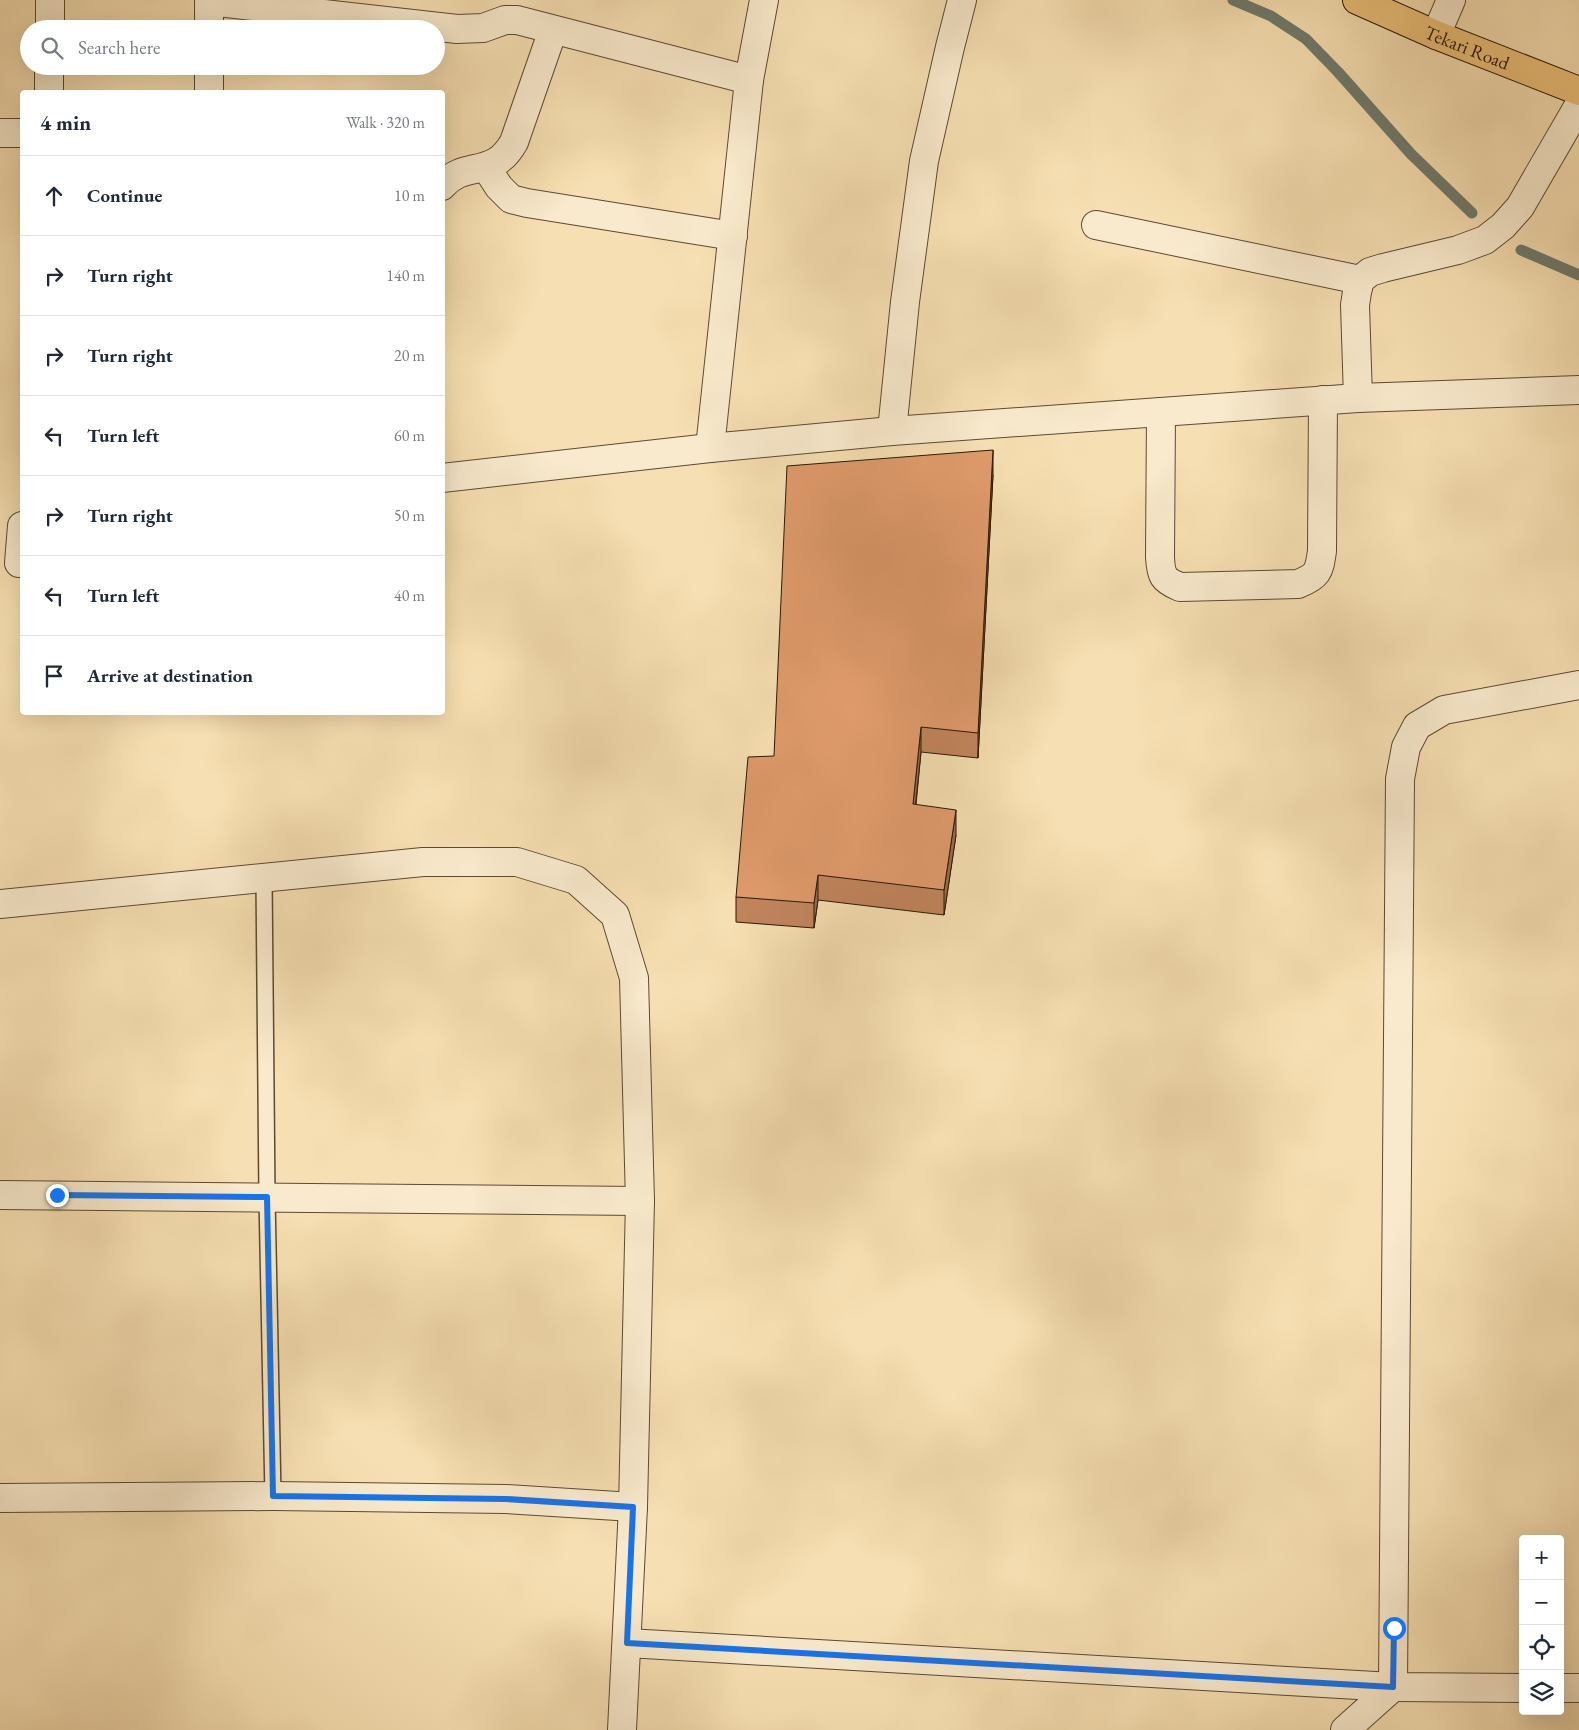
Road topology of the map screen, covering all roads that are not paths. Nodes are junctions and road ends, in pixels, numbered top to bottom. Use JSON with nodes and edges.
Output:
{"nodes":[{"id":1,"x":50,"y":0,"type":"edge"},
{"id":2,"x":764,"y":0,"type":"edge"},
{"id":3,"x":962,"y":0,"type":"edge"},
{"id":4,"x":1357,"y":0,"type":"edge"},
{"id":5,"x":1451,"y":0,"type":"edge"},
{"id":6,"x":209,"y":1,"type":"edge"},
{"id":7,"x":50,"y":20,"type":"edge"},
{"id":8,"x":209,"y":20,"type":"edge"},
{"id":9,"x":377,"y":20,"type":"edge"},
{"id":10,"x":445,"y":28,"type":"edge"},
{"id":11,"x":554,"y":30,"type":"junction"},
{"id":12,"x":1436,"y":35,"type":"junction"},
{"id":13,"x":49,"y":75,"type":"edge"},
{"id":14,"x":209,"y":75,"type":"edge"},
{"id":15,"x":749,"y":80,"type":"junction"},
{"id":16,"x":49,"y":90,"type":"edge"},
{"id":17,"x":209,"y":90,"type":"edge"},
{"id":18,"x":1579,"y":91,"type":"edge"},
{"id":19,"x":1579,"y":105,"type":"edge"},
{"id":20,"x":0,"y":133,"type":"edge"},
{"id":21,"x":20,"y":133,"type":"edge"},
{"id":22,"x":486,"y":167,"type":"junction"},
{"id":23,"x":445,"y":183,"type":"edge"},
{"id":24,"x":1096,"y":224,"type":"dead end"},
{"id":25,"x":732,"y":236,"type":"junction"},
{"id":26,"x":1360,"y":280,"type":"junction"},
{"id":27,"x":1579,"y":390,"type":"edge"},
{"id":28,"x":1358,"y":398,"type":"junction"},
{"id":29,"x":1323,"y":400,"type":"junction"},
{"id":30,"x":1161,"y":412,"type":"junction"},
{"id":31,"x":892,"y":431,"type":"junction"},
{"id":32,"x":710,"y":448,"type":"junction"},
{"id":33,"x":445,"y":478,"type":"edge"},
{"id":34,"x":20,"y":536,"type":"edge"},
{"id":35,"x":14,"y":564,"type":"edge"},
{"id":36,"x":1579,"y":685,"type":"edge"},
{"id":37,"x":264,"y":878,"type":"junction"},
{"id":38,"x":0,"y":904,"type":"edge"},
{"id":39,"x":0,"y":1195,"type":"edge"},
{"id":40,"x":267,"y":1197,"type":"junction"},
{"id":41,"x":640,"y":1201,"type":"junction"},
{"id":42,"x":273,"y":1496,"type":"junction"},
{"id":43,"x":0,"y":1498,"type":"edge"},
{"id":44,"x":633,"y":1507,"type":"junction"},
{"id":45,"x":627,"y":1643,"type":"junction"},
{"id":46,"x":1393,"y":1687,"type":"junction"},
{"id":47,"x":1519,"y":1688,"type":"edge"},
{"id":48,"x":1564,"y":1688,"type":"edge"},
{"id":49,"x":1579,"y":1688,"type":"edge"},
{"id":50,"x":622,"y":1730,"type":"edge"},
{"id":51,"x":1345,"y":1730,"type":"edge"}],
"edges":[{"from":1,"to":7,"type":"street"},
{"from":2,"to":15,"type":"street"},
{"from":3,"to":31,"type":"street"},
{"from":4,"to":12,"type":"highway","name":"Tekari Road"},
{"from":5,"to":12,"type":"street"},
{"from":6,"to":8,"type":"street"},
{"from":6,"to":9,"type":"street"},
{"from":10,"to":11,"type":"street"},
{"from":11,"to":15,"type":"street"},
{"from":11,"to":22,"type":"street"},
{"from":12,"to":18,"type":"highway","name":"Tekari Road"},
{"from":13,"to":16,"type":"street"},
{"from":14,"to":17,"type":"street"},
{"from":15,"to":25,"type":"street"},
{"from":19,"to":26,"type":"street"},
{"from":20,"to":21,"type":"street"},
{"from":22,"to":23,"type":"street"},
{"from":22,"to":25,"type":"street"},
{"from":24,"to":26,"type":"street"},
{"from":25,"to":32,"type":"street"},
{"from":26,"to":28,"type":"street"},
{"from":27,"to":28,"type":"street"},
{"from":28,"to":29,"type":"street"},
{"from":29,"to":30,"type":"street"},
{"from":29,"to":30,"type":"street"},
{"from":30,"to":31,"type":"street"},
{"from":31,"to":32,"type":"street"},
{"from":32,"to":33,"type":"street"},
{"from":34,"to":35,"type":"street"},
{"from":36,"to":46,"type":"street"},
{"from":37,"to":38,"type":"street"},
{"from":37,"to":40,"type":"lane"},
{"from":37,"to":41,"type":"street"},
{"from":39,"to":40,"type":"street"},
{"from":40,"to":41,"type":"street"},
{"from":40,"to":42,"type":"lane"},
{"from":41,"to":44,"type":"street"},
{"from":42,"to":43,"type":"street"},
{"from":42,"to":44,"type":"street"},
{"from":44,"to":45,"type":"street"},
{"from":45,"to":46,"type":"street"},
{"from":45,"to":50,"type":"street"},
{"from":46,"to":47,"type":"street"},
{"from":46,"to":51,"type":"street"},
{"from":48,"to":49,"type":"street"}]}
